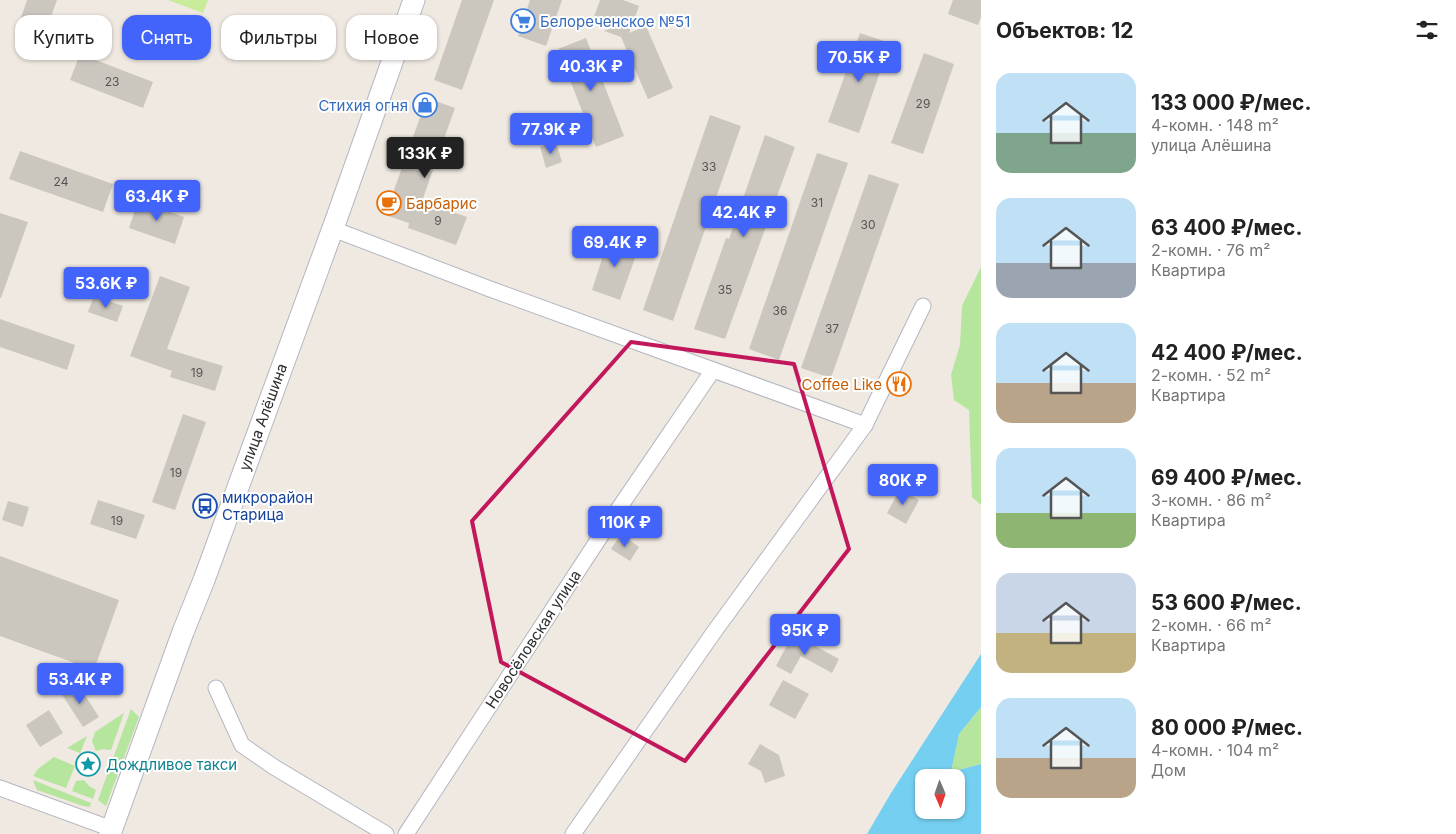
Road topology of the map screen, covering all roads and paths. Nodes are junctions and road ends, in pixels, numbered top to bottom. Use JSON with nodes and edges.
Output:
{"nodes":[{"id":1,"x":414,"y":0,"type":"edge"},
{"id":2,"x":333,"y":229,"type":"junction"},
{"id":3,"x":923,"y":306,"type":"dead end"},
{"id":4,"x":713,"y":370,"type":"junction"},
{"id":5,"x":865,"y":425,"type":"junction"},
{"id":6,"x":216,"y":688,"type":"dead end"},
{"id":7,"x":0,"y":788,"type":"edge"},
{"id":8,"x":111,"y":832,"type":"edge"},
{"id":9,"x":386,"y":834,"type":"edge"},
{"id":10,"x":406,"y":834,"type":"edge"},
{"id":11,"x":573,"y":834,"type":"edge"}],
"edges":[{"from":1,"to":2,"type":"street","name":"улица Алёшина"},
{"from":2,"to":4,"type":"street"},
{"from":2,"to":8,"type":"street","name":"улица Алёшина"},
{"from":3,"to":5,"type":"street"},
{"from":4,"to":5,"type":"street"},
{"from":4,"to":10,"type":"street","name":"Новосёловская улица"},
{"from":5,"to":11,"type":"street"},
{"from":6,"to":9,"type":"street"},
{"from":7,"to":8,"type":"street"}]}
